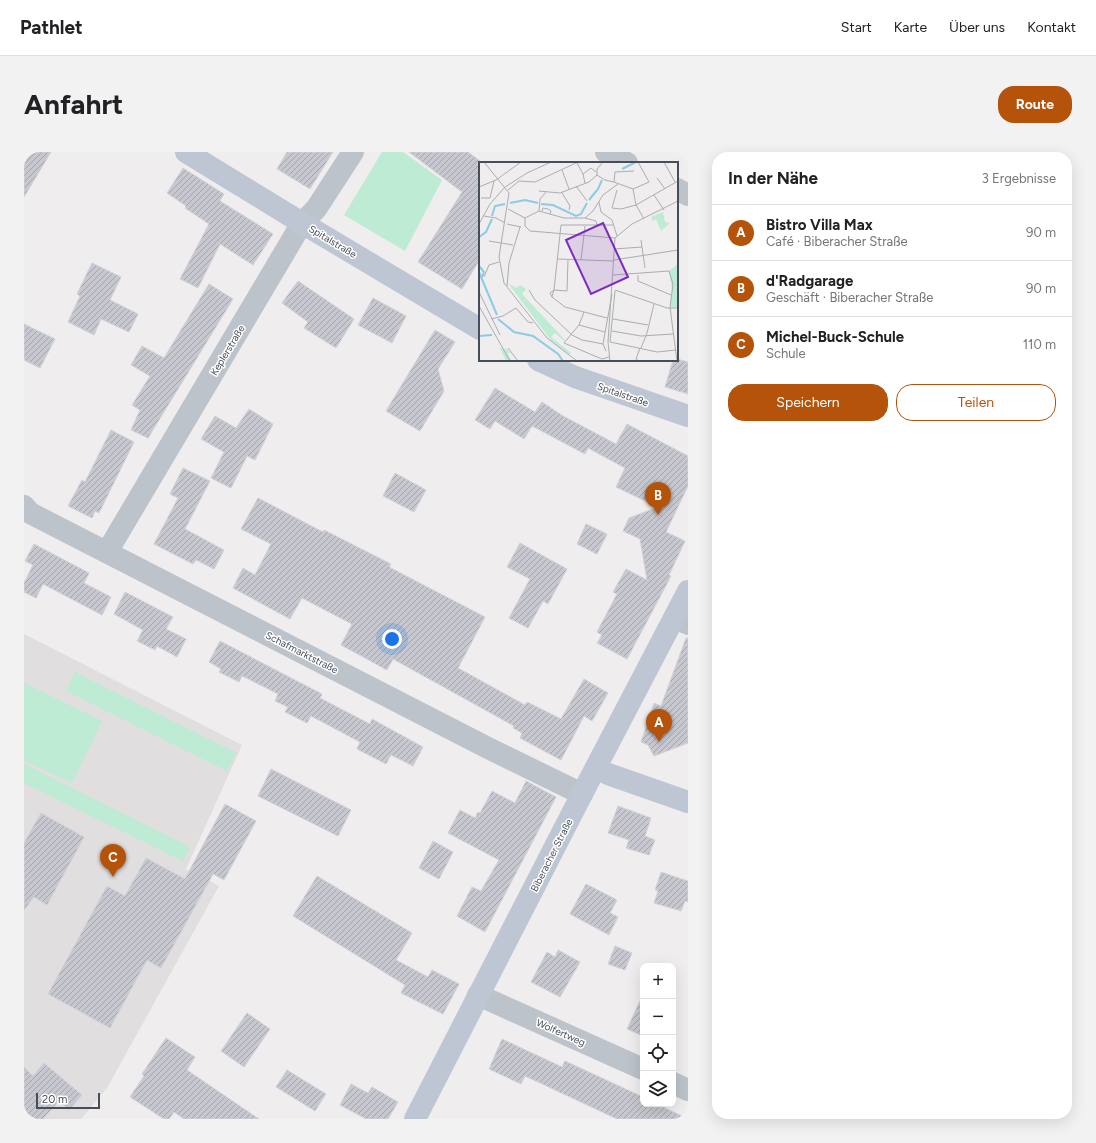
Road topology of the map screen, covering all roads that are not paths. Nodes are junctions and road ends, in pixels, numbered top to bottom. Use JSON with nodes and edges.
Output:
{"nodes":[{"id":1,"x":186,"y":152,"type":"edge"},
{"id":2,"x":353,"y":152,"type":"edge"},
{"id":3,"x":606,"y":152,"type":"edge"},
{"id":4,"x":625,"y":162,"type":"edge"},
{"id":5,"x":678,"y":190,"type":"edge"},
{"id":6,"x":688,"y":195,"type":"edge"},
{"id":7,"x":302,"y":223,"type":"junction"},
{"id":8,"x":479,"y":328,"type":"edge"},
{"id":9,"x":540,"y":361,"type":"edge"},
{"id":10,"x":688,"y":416,"type":"edge"},
{"id":11,"x":24,"y":506,"type":"edge"},
{"id":12,"x":107,"y":552,"type":"junction"},
{"id":13,"x":688,"y":591,"type":"edge"},
{"id":14,"x":681,"y":621,"type":"edge"},
{"id":15,"x":596,"y":768,"type":"junction"},
{"id":16,"x":582,"y":794,"type":"junction"},
{"id":17,"x":688,"y":802,"type":"edge"},
{"id":18,"x":478,"y":994,"type":"junction"},
{"id":19,"x":640,"y":1068,"type":"edge"},
{"id":20,"x":676,"y":1084,"type":"edge"},
{"id":21,"x":688,"y":1090,"type":"edge"},
{"id":22,"x":415,"y":1119,"type":"edge"}],
"edges":[{"from":1,"to":7,"type":"street","name":"Spitalstraße"},
{"from":2,"to":7,"type":"street","name":"Keplerstraße"},
{"from":3,"to":4,"type":"street"},
{"from":5,"to":6,"type":"street"},
{"from":7,"to":8,"type":"street","name":"Spitalstraße"},
{"from":7,"to":12,"type":"street","name":"Keplerstraße"},
{"from":9,"to":10,"type":"street","name":"Spitalstraße"},
{"from":11,"to":12,"type":"street","name":"Schafmarktstraße"},
{"from":12,"to":16,"type":"street","name":"Schafmarktstraße"},
{"from":13,"to":14,"type":"street","name":"Biberacher Straße"},
{"from":14,"to":15,"type":"street","name":"Biberacher Straße"},
{"from":15,"to":16,"type":"street","name":"Biberacher Straße"},
{"from":15,"to":17,"type":"street"},
{"from":16,"to":18,"type":"street","name":"Biberacher Straße"},
{"from":18,"to":19,"type":"street","name":"Wolfertweg"},
{"from":18,"to":22,"type":"street","name":"Biberacher Straße"},
{"from":20,"to":21,"type":"street"}]}
